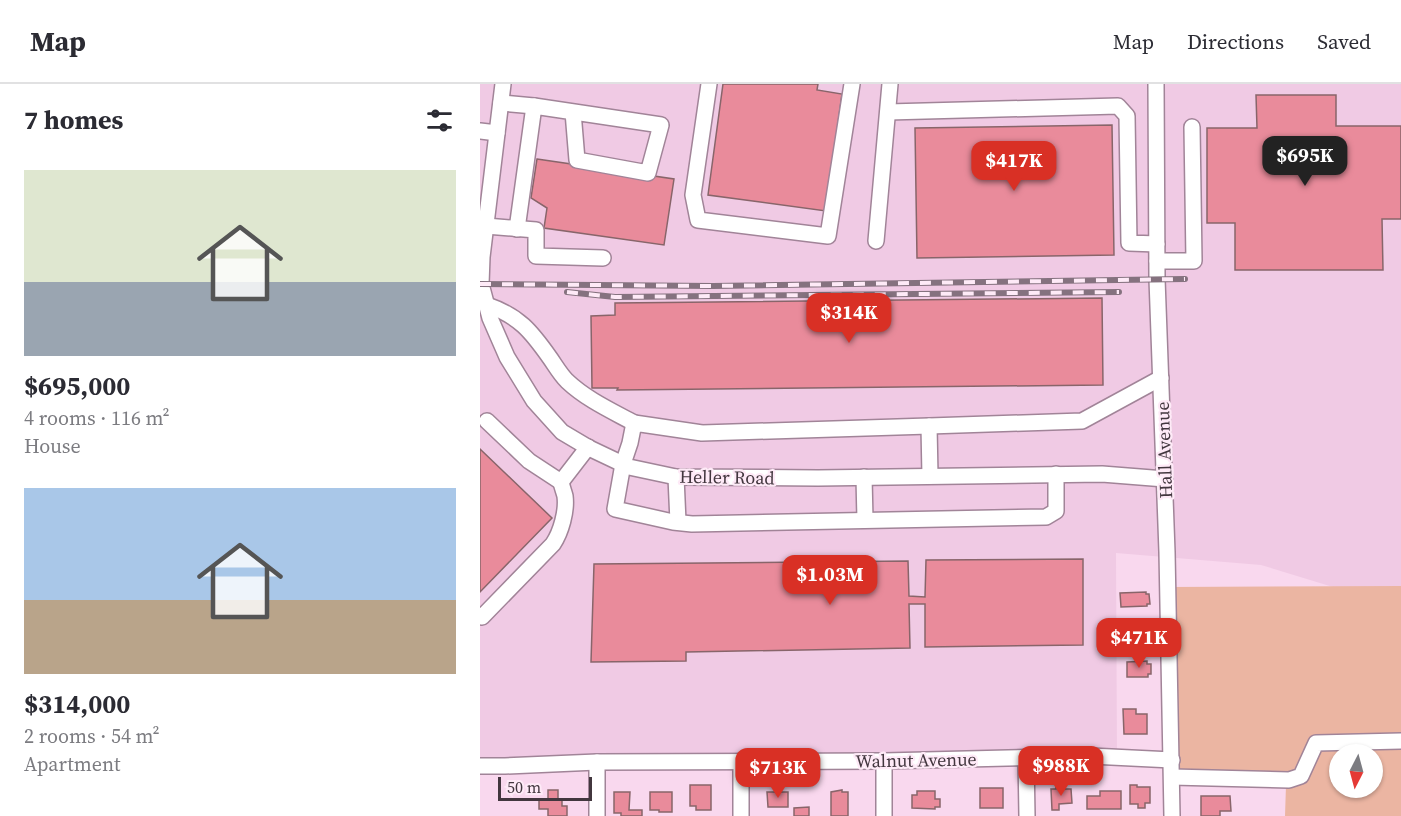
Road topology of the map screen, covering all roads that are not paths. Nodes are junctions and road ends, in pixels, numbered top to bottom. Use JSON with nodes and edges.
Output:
{"nodes":[{"id":1,"x":503,"y":84,"type":"edge"},
{"id":2,"x":709,"y":84,"type":"edge"},
{"id":3,"x":852,"y":84,"type":"edge"},
{"id":4,"x":890,"y":84,"type":"edge"},
{"id":5,"x":1156,"y":84,"type":"edge"},
{"id":6,"x":501,"y":103,"type":"junction"},
{"id":7,"x":534,"y":106,"type":"junction"},
{"id":8,"x":573,"y":112,"type":"junction"},
{"id":9,"x":888,"y":112,"type":"junction"},
{"id":10,"x":1192,"y":127,"type":"dead end"},
{"id":11,"x":480,"y":131,"type":"edge"},
{"id":12,"x":497,"y":133,"type":"junction"},
{"id":13,"x":484,"y":217,"type":"edge"},
{"id":14,"x":517,"y":229,"type":"junction"},
{"id":15,"x":876,"y":241,"type":"dead end"},
{"id":16,"x":1156,"y":244,"type":"junction"},
{"id":17,"x":603,"y":258,"type":"dead end"},
{"id":18,"x":1157,"y":261,"type":"junction"},
{"id":19,"x":481,"y":278,"type":"edge"},
{"id":20,"x":484,"y":302,"type":"edge"},
{"id":21,"x":1161,"y":378,"type":"junction"},
{"id":22,"x":487,"y":421,"type":"dead end"},
{"id":23,"x":634,"y":423,"type":"junction"},
{"id":24,"x":929,"y":426,"type":"junction"},
{"id":25,"x":588,"y":447,"type":"junction"},
{"id":26,"x":623,"y":464,"type":"junction"},
{"id":27,"x":1056,"y":474,"type":"junction"},
{"id":28,"x":930,"y":476,"type":"junction"},
{"id":29,"x":676,"y":477,"type":"junction"},
{"id":30,"x":864,"y":477,"type":"junction"},
{"id":31,"x":1165,"y":478,"type":"junction"},
{"id":32,"x":561,"y":482,"type":"junction"},
{"id":33,"x":865,"y":520,"type":"junction"},
{"id":34,"x":678,"y":522,"type":"junction"},
{"id":35,"x":482,"y":616,"type":"dead end"},
{"id":36,"x":1401,"y":741,"type":"edge"},
{"id":37,"x":1026,"y":758,"type":"junction"},
{"id":38,"x":1172,"y":760,"type":"junction"},
{"id":39,"x":741,"y":761,"type":"junction"},
{"id":40,"x":884,"y":761,"type":"junction"},
{"id":41,"x":597,"y":762,"type":"junction"},
{"id":42,"x":480,"y":766,"type":"edge"},
{"id":43,"x":1172,"y":777,"type":"junction"},
{"id":44,"x":597,"y":816,"type":"edge"},
{"id":45,"x":741,"y":816,"type":"edge"},
{"id":46,"x":884,"y":816,"type":"edge"},
{"id":47,"x":1027,"y":816,"type":"edge"},
{"id":48,"x":1172,"y":816,"type":"edge"}],
"edges":[{"from":1,"to":6,"type":"street","name":"Heller Road"},
{"from":2,"to":3,"type":"street"},
{"from":4,"to":9,"type":"street"},
{"from":5,"to":16,"type":"street","name":"Hall Avenue"},
{"from":6,"to":7,"type":"street"},
{"from":6,"to":12,"type":"street","name":"Heller Road"},
{"from":7,"to":8,"type":"street"},
{"from":7,"to":14,"type":"street"},
{"from":8,"to":8,"type":"street"},
{"from":9,"to":15,"type":"street"},
{"from":9,"to":16,"type":"street"},
{"from":10,"to":18,"type":"street"},
{"from":11,"to":12,"type":"street"},
{"from":12,"to":13,"type":"street","name":"Heller Road"},
{"from":13,"to":14,"type":"street"},
{"from":13,"to":19,"type":"street","name":"Heller Road"},
{"from":14,"to":17,"type":"street"},
{"from":16,"to":18,"type":"street","name":"Hall Avenue"},
{"from":18,"to":21,"type":"street","name":"Hall Avenue"},
{"from":19,"to":20,"type":"street","name":"Heller Road"},
{"from":20,"to":23,"type":"street"},
{"from":20,"to":25,"type":"street","name":"Heller Road"},
{"from":21,"to":24,"type":"street"},
{"from":21,"to":31,"type":"street","name":"Hall Avenue"},
{"from":22,"to":32,"type":"street"},
{"from":23,"to":24,"type":"street"},
{"from":23,"to":26,"type":"street"},
{"from":24,"to":28,"type":"street"},
{"from":25,"to":26,"type":"street","name":"Heller Road"},
{"from":25,"to":32,"type":"street"},
{"from":26,"to":29,"type":"street","name":"Heller Road"},
{"from":26,"to":34,"type":"street"},
{"from":27,"to":28,"type":"street","name":"Heller Road"},
{"from":27,"to":31,"type":"street","name":"Heller Road"},
{"from":27,"to":33,"type":"street"},
{"from":28,"to":30,"type":"street","name":"Heller Road"},
{"from":29,"to":30,"type":"street","name":"Heller Road"},
{"from":29,"to":34,"type":"street"},
{"from":30,"to":33,"type":"street"},
{"from":31,"to":38,"type":"street","name":"Hall Avenue"},
{"from":32,"to":35,"type":"street"},
{"from":33,"to":34,"type":"street"},
{"from":36,"to":43,"type":"street"},
{"from":37,"to":38,"type":"street","name":"Walnut Avenue"},
{"from":37,"to":40,"type":"street","name":"Walnut Avenue"},
{"from":37,"to":47,"type":"street"},
{"from":38,"to":43,"type":"street","name":"Hall Avenue"},
{"from":39,"to":40,"type":"street","name":"Walnut Avenue"},
{"from":39,"to":41,"type":"street","name":"Walnut Avenue"},
{"from":39,"to":45,"type":"street"},
{"from":40,"to":46,"type":"street"},
{"from":41,"to":42,"type":"street","name":"Walnut Avenue"},
{"from":41,"to":44,"type":"street"},
{"from":43,"to":48,"type":"street","name":"Hall Avenue"}]}
